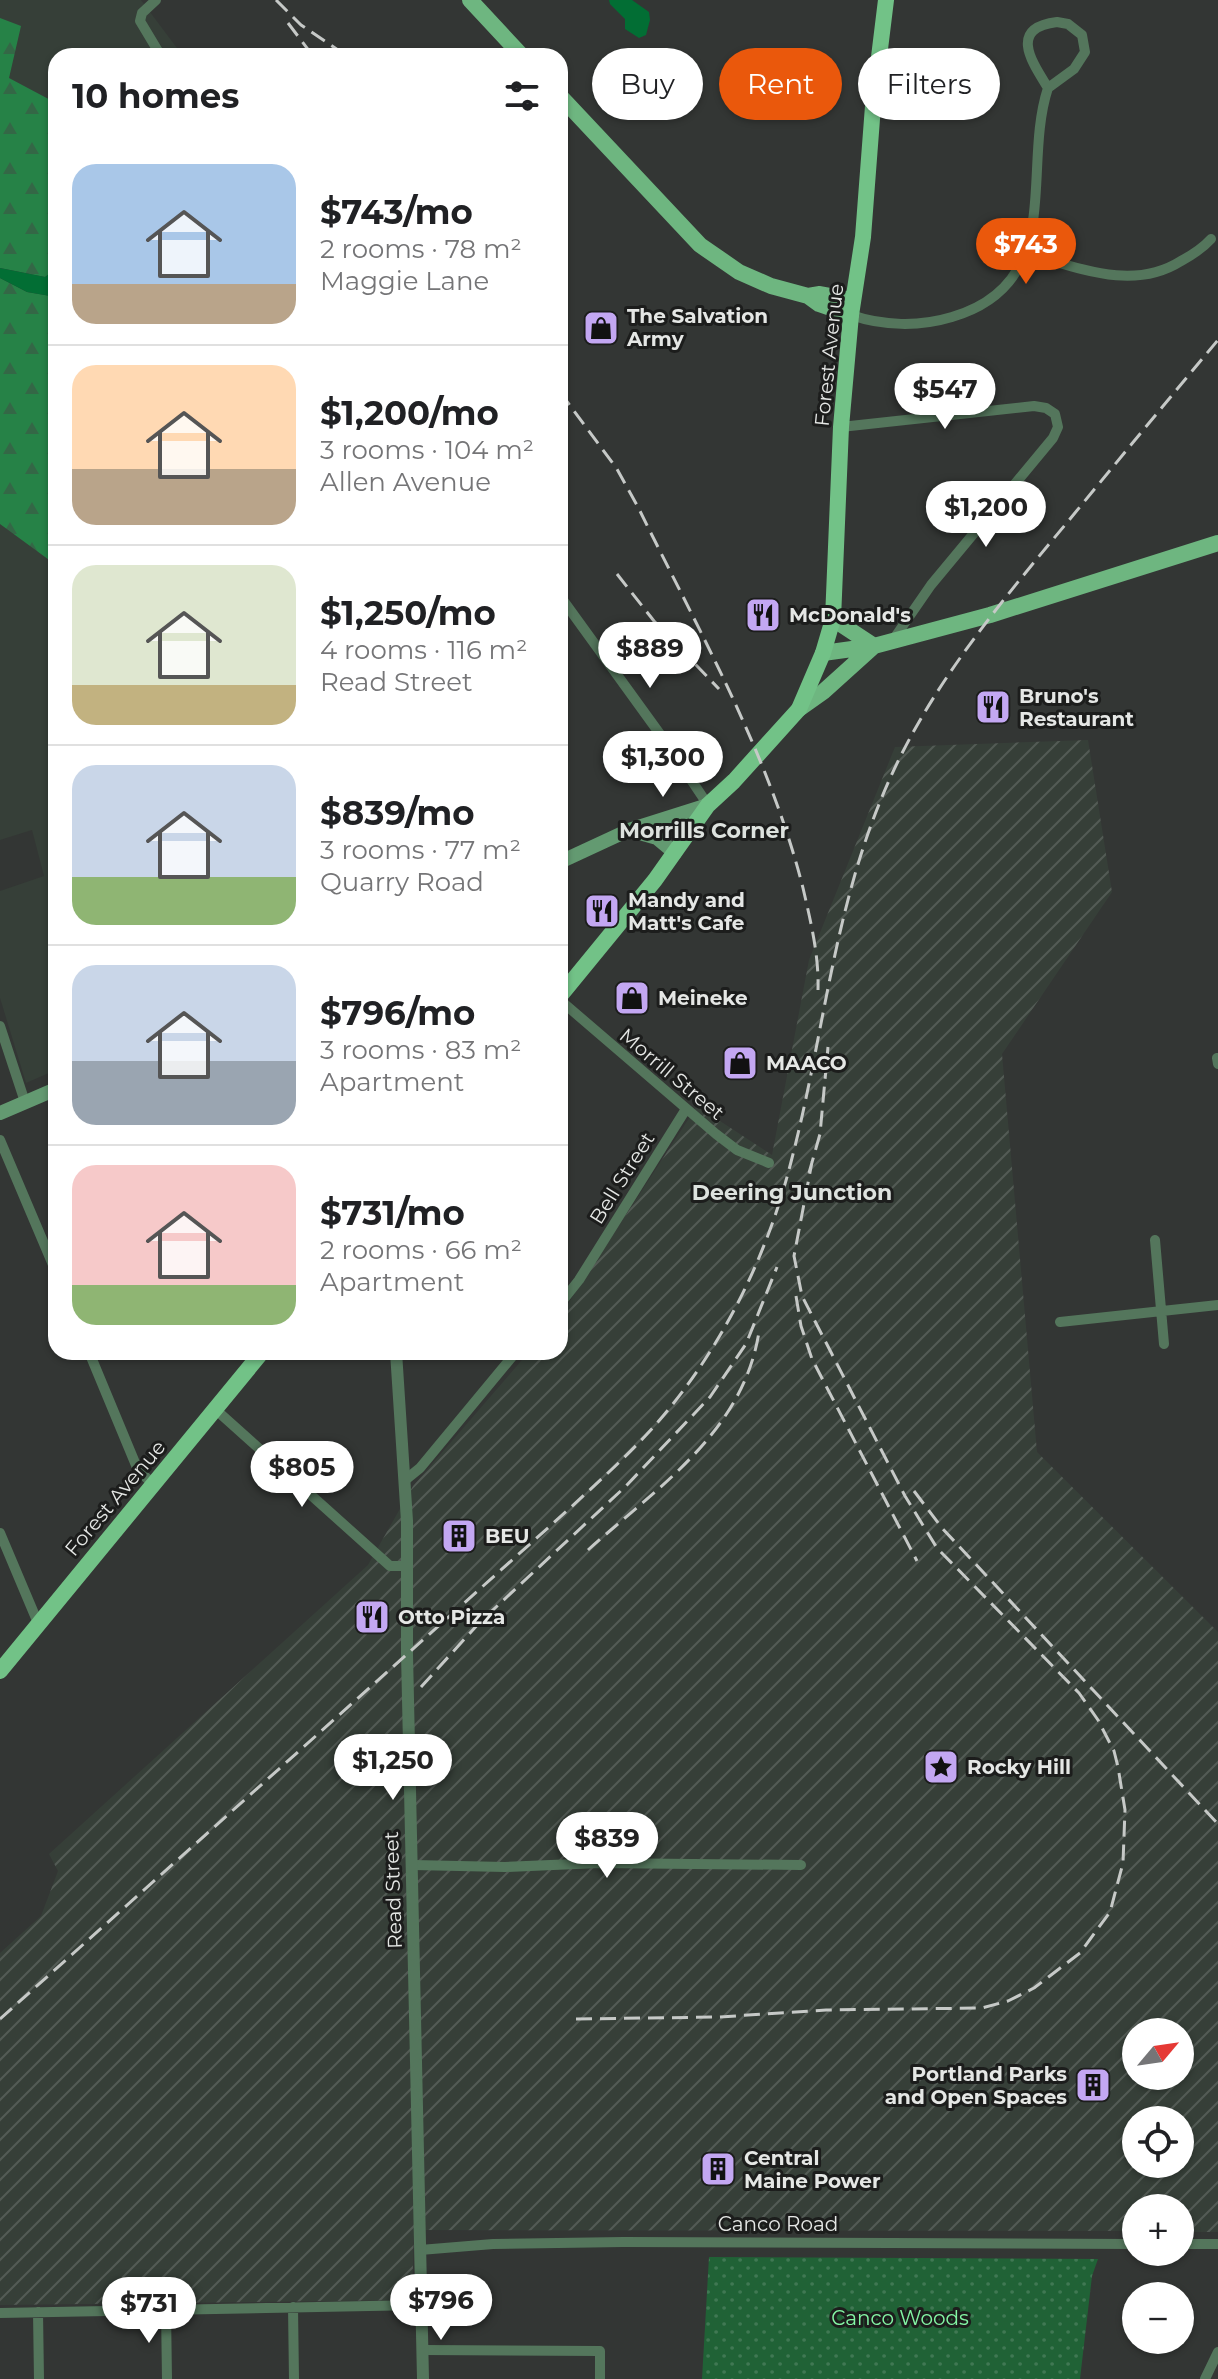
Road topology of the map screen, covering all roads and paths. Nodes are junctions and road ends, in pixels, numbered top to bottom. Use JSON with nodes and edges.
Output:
{"nodes":[{"id":1,"x":156,"y":0,"type":"edge"},
{"id":2,"x":470,"y":0,"type":"edge"},
{"id":3,"x":882,"y":1,"type":"edge"},
{"id":4,"x":156,"y":48,"type":"edge"},
{"id":5,"x":515,"y":48,"type":"edge"},
{"id":6,"x":1048,"y":88,"type":"junction"},
{"id":7,"x":568,"y":104,"type":"edge"},
{"id":8,"x":1211,"y":239,"type":"dead end"},
{"id":9,"x":1026,"y":253,"type":"junction"},
{"id":10,"x":852,"y":307,"type":"junction"},
{"id":11,"x":841,"y":427,"type":"junction"},
{"id":12,"x":1218,"y":543,"type":"edge"},
{"id":13,"x":568,"y":609,"type":"edge"},
{"id":14,"x":833,"y":619,"type":"junction"},
{"id":15,"x":893,"y":640,"type":"junction"},
{"id":16,"x":874,"y":646,"type":"junction"},
{"id":17,"x":823,"y":653,"type":"junction"},
{"id":18,"x":799,"y":709,"type":"junction"},
{"id":19,"x":708,"y":805,"type":"junction"},
{"id":20,"x":629,"y":830,"type":"junction"},
{"id":21,"x":675,"y":853,"type":"junction"},
{"id":22,"x":568,"y":858,"type":"edge"},
{"id":23,"x":568,"y":988,"type":"edge"},
{"id":24,"x":568,"y":1005,"type":"edge"},
{"id":25,"x":0,"y":1026,"type":"edge"},
{"id":26,"x":1217,"y":1058,"type":"edge"},
{"id":27,"x":1218,"y":1064,"type":"edge"},
{"id":28,"x":48,"y":1092,"type":"edge"},
{"id":29,"x":25,"y":1102,"type":"junction"},
{"id":30,"x":686,"y":1109,"type":"junction"},
{"id":31,"x":0,"y":1113,"type":"edge"},
{"id":32,"x":0,"y":1140,"type":"edge"},
{"id":33,"x":769,"y":1163,"type":"dead end"},
{"id":34,"x":1155,"y":1240,"type":"dead end"},
{"id":35,"x":48,"y":1253,"type":"edge"},
{"id":36,"x":568,"y":1294,"type":"edge"},
{"id":37,"x":1218,"y":1305,"type":"edge"},
{"id":38,"x":1161,"y":1312,"type":"junction"},
{"id":39,"x":1060,"y":1322,"type":"dead end"},
{"id":40,"x":1164,"y":1344,"type":"dead end"},
{"id":41,"x":92,"y":1360,"type":"edge"},
{"id":42,"x":255,"y":1360,"type":"edge"},
{"id":43,"x":396,"y":1360,"type":"edge"},
{"id":44,"x":508,"y":1360,"type":"edge"},
{"id":45,"x":215,"y":1409,"type":"junction"},
{"id":46,"x":404,"y":1481,"type":"junction"},
{"id":47,"x":153,"y":1484,"type":"junction"},
{"id":48,"x":0,"y":1533,"type":"edge"},
{"id":49,"x":406,"y":1566,"type":"junction"},
{"id":50,"x":38,"y":1623,"type":"junction"},
{"id":51,"x":0,"y":1671,"type":"edge"},
{"id":52,"x":413,"y":1865,"type":"junction"},
{"id":53,"x":801,"y":1865,"type":"dead end"},
{"id":54,"x":1122,"y":2244,"type":"edge"},
{"id":55,"x":1194,"y":2244,"type":"edge"},
{"id":56,"x":1218,"y":2244,"type":"edge"},
{"id":57,"x":420,"y":2250,"type":"junction"},
{"id":58,"x":421,"y":2305,"type":"junction"},
{"id":59,"x":293,"y":2307,"type":"junction"},
{"id":60,"x":166,"y":2310,"type":"junction"},
{"id":61,"x":38,"y":2312,"type":"junction"},
{"id":62,"x":0,"y":2313,"type":"edge"},
{"id":63,"x":423,"y":2350,"type":"junction"},
{"id":64,"x":1218,"y":2352,"type":"edge"},
{"id":65,"x":1215,"y":2367,"type":"edge"},
{"id":66,"x":39,"y":2379,"type":"edge"},
{"id":67,"x":167,"y":2379,"type":"edge"},
{"id":68,"x":294,"y":2379,"type":"edge"},
{"id":69,"x":423,"y":2379,"type":"edge"},
{"id":70,"x":600,"y":2379,"type":"edge"},
{"id":71,"x":1205,"y":2379,"type":"edge"}],
"edges":[{"from":1,"to":4,"type":"street"},
{"from":2,"to":5,"type":"main road"},
{"from":3,"to":10,"type":"highway","name":"Forest Avenue"},
{"from":6,"to":6,"type":"street"},
{"from":6,"to":9,"type":"street"},
{"from":7,"to":10,"type":"main road"},
{"from":8,"to":9,"type":"street"},
{"from":9,"to":10,"type":"street"},
{"from":10,"to":11,"type":"highway","name":"Forest Avenue"},
{"from":11,"to":14,"type":"highway","name":"Forest Avenue"},
{"from":11,"to":15,"type":"street"},
{"from":12,"to":15,"type":"main road"},
{"from":13,"to":19,"type":"street"},
{"from":14,"to":16,"type":"main road"},
{"from":14,"to":17,"type":"highway","name":"Forest Avenue"},
{"from":15,"to":16,"type":"main road"},
{"from":16,"to":17,"type":"main road"},
{"from":16,"to":18,"type":"main road"},
{"from":17,"to":18,"type":"highway","name":"Forest Avenue"},
{"from":18,"to":19,"type":"highway","name":"Forest Avenue"},
{"from":19,"to":20,"type":"main road"},
{"from":19,"to":21,"type":"highway"},
{"from":20,"to":21,"type":"main road"},
{"from":20,"to":22,"type":"main road"},
{"from":21,"to":23,"type":"highway"},
{"from":24,"to":30,"type":"street","name":"Morrill Street"},
{"from":25,"to":29,"type":"street"},
{"from":26,"to":27,"type":"street"},
{"from":28,"to":29,"type":"main road"},
{"from":29,"to":31,"type":"main road"},
{"from":30,"to":33,"type":"street","name":"Morrill Street"},
{"from":30,"to":36,"type":"street","name":"Bell Street"},
{"from":32,"to":35,"type":"street"},
{"from":34,"to":38,"type":"street"},
{"from":37,"to":38,"type":"street"},
{"from":38,"to":39,"type":"street"},
{"from":38,"to":40,"type":"street"},
{"from":41,"to":47,"type":"street"},
{"from":42,"to":45,"type":"highway","name":"Forest Avenue"},
{"from":43,"to":46,"type":"street","name":"Read Street"},
{"from":44,"to":46,"type":"street"},
{"from":45,"to":47,"type":"highway","name":"Forest Avenue"},
{"from":45,"to":49,"type":"street"},
{"from":46,"to":49,"type":"street","name":"Read Street"},
{"from":47,"to":50,"type":"highway","name":"Forest Avenue"},
{"from":48,"to":50,"type":"street"},
{"from":49,"to":52,"type":"street","name":"Read Street"},
{"from":50,"to":51,"type":"highway","name":"Forest Avenue"},
{"from":52,"to":53,"type":"street"},
{"from":52,"to":57,"type":"street","name":"Read Street"},
{"from":54,"to":57,"type":"street","name":"Canco Road"},
{"from":55,"to":56,"type":"street"},
{"from":57,"to":58,"type":"street","name":"Read Street"},
{"from":58,"to":59,"type":"street"},
{"from":58,"to":63,"type":"street","name":"Read Street"},
{"from":59,"to":60,"type":"street"},
{"from":59,"to":68,"type":"street"},
{"from":60,"to":61,"type":"street"},
{"from":60,"to":67,"type":"street"},
{"from":61,"to":62,"type":"street"},
{"from":61,"to":66,"type":"street"},
{"from":63,"to":69,"type":"street","name":"Read Street"},
{"from":63,"to":70,"type":"street"},
{"from":64,"to":65,"type":"street"},
{"from":65,"to":71,"type":"street"}]}
